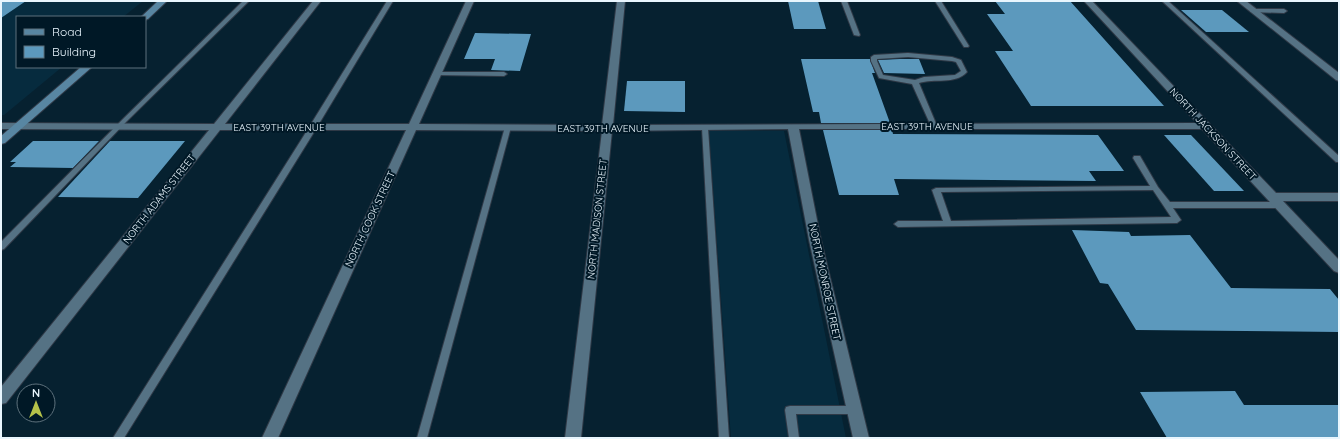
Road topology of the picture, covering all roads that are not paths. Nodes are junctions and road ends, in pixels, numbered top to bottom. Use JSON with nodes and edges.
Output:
{"nodes":[{"id":1,"x":163,"y":1,"type":"edge"},
{"id":2,"x":246,"y":1,"type":"edge"},
{"id":3,"x":317,"y":1,"type":"edge"},
{"id":4,"x":390,"y":1,"type":"edge"},
{"id":5,"x":470,"y":1,"type":"edge"},
{"id":6,"x":621,"y":1,"type":"edge"},
{"id":7,"x":844,"y":1,"type":"edge"},
{"id":8,"x":938,"y":1,"type":"edge"},
{"id":9,"x":1088,"y":1,"type":"edge"},
{"id":10,"x":1165,"y":1,"type":"edge"},
{"id":11,"x":1241,"y":1,"type":"edge"},
{"id":12,"x":1253,"y":11,"type":"junction"},
{"id":13,"x":1284,"y":11,"type":"dead end"},
{"id":14,"x":146,"y":16,"type":"edge"},
{"id":15,"x":857,"y":35,"type":"dead end"},
{"id":16,"x":966,"y":46,"type":"dead end"},
{"id":17,"x":86,"y":68,"type":"edge"},
{"id":18,"x":437,"y":74,"type":"junction"},
{"id":19,"x":504,"y":74,"type":"dead end"},
{"id":20,"x":1339,"y":78,"type":"edge"},
{"id":21,"x":915,"y":82,"type":"junction"},
{"id":22,"x":1,"y":126,"type":"edge"},
{"id":23,"x":18,"y":126,"type":"junction"},
{"id":24,"x":119,"y":126,"type":"junction"},
{"id":25,"x":793,"y":126,"type":"junction"},
{"id":26,"x":934,"y":126,"type":"junction"},
{"id":27,"x":1205,"y":126,"type":"junction"},
{"id":28,"x":216,"y":127,"type":"junction"},
{"id":29,"x":313,"y":127,"type":"junction"},
{"id":30,"x":413,"y":127,"type":"junction"},
{"id":31,"x":508,"y":127,"type":"junction"},
{"id":32,"x":608,"y":128,"type":"junction"},
{"id":33,"x":705,"y":128,"type":"junction"},
{"id":34,"x":1,"y":141,"type":"edge"},
{"id":35,"x":1137,"y":158,"type":"dead end"},
{"id":36,"x":1339,"y":160,"type":"edge"},
{"id":37,"x":1155,"y":188,"type":"junction"},
{"id":38,"x":1339,"y":197,"type":"edge"},
{"id":39,"x":1276,"y":201,"type":"junction"},
{"id":40,"x":1168,"y":205,"type":"junction"},
{"id":41,"x":948,"y":223,"type":"junction"},
{"id":42,"x":898,"y":224,"type":"dead end"},
{"id":43,"x":1,"y":247,"type":"edge"},
{"id":44,"x":1339,"y":268,"type":"edge"},
{"id":45,"x":1,"y":398,"type":"edge"},
{"id":46,"x":854,"y":410,"type":"junction"},
{"id":47,"x":118,"y":438,"type":"edge"},
{"id":48,"x":270,"y":438,"type":"edge"},
{"id":49,"x":422,"y":438,"type":"edge"},
{"id":50,"x":573,"y":438,"type":"edge"},
{"id":51,"x":724,"y":438,"type":"edge"},
{"id":52,"x":794,"y":438,"type":"edge"},
{"id":53,"x":861,"y":438,"type":"edge"}],
"edges":[{"from":1,"to":14,"type":"street"},
{"from":2,"to":24,"type":"lane"},
{"from":3,"to":28,"type":"street","name":"NORTH ADAMS STREET"},
{"from":4,"to":29,"type":"lane"},
{"from":5,"to":18,"type":"street","name":"NORTH COOK STREET"},
{"from":6,"to":32,"type":"street","name":"NORTH MADISON STREET"},
{"from":7,"to":15,"type":"lane"},
{"from":8,"to":16,"type":"lane"},
{"from":9,"to":27,"type":"street","name":"NORTH JACKSON STREET"},
{"from":10,"to":36,"type":"lane"},
{"from":11,"to":12,"type":"street"},
{"from":12,"to":13,"type":"lane"},
{"from":12,"to":20,"type":"street"},
{"from":17,"to":23,"type":"street"},
{"from":18,"to":19,"type":"lane"},
{"from":18,"to":30,"type":"street","name":"NORTH COOK STREET"},
{"from":21,"to":21,"type":"lane"},
{"from":21,"to":26,"type":"lane"},
{"from":22,"to":23,"type":"street","name":"EAST 39TH AVENUE"},
{"from":23,"to":24,"type":"street","name":"EAST 39TH AVENUE"},
{"from":23,"to":34,"type":"street"},
{"from":24,"to":28,"type":"street","name":"EAST 39TH AVENUE"},
{"from":24,"to":43,"type":"lane"},
{"from":25,"to":26,"type":"street","name":"EAST 39TH AVENUE"},
{"from":25,"to":33,"type":"street","name":"EAST 39TH AVENUE"},
{"from":25,"to":46,"type":"street","name":"NORTH MONROE STREET"},
{"from":26,"to":27,"type":"street","name":"EAST 39TH AVENUE"},
{"from":27,"to":39,"type":"street","name":"NORTH JACKSON STREET"},
{"from":28,"to":29,"type":"street","name":"EAST 39TH AVENUE"},
{"from":28,"to":45,"type":"street","name":"NORTH ADAMS STREET"},
{"from":29,"to":30,"type":"street","name":"EAST 39TH AVENUE"},
{"from":29,"to":47,"type":"lane"},
{"from":30,"to":31,"type":"street","name":"EAST 39TH AVENUE"},
{"from":30,"to":48,"type":"street","name":"NORTH COOK STREET"},
{"from":31,"to":32,"type":"street","name":"EAST 39TH AVENUE"},
{"from":31,"to":49,"type":"lane"},
{"from":32,"to":33,"type":"street","name":"EAST 39TH AVENUE"},
{"from":32,"to":50,"type":"street","name":"NORTH MADISON STREET"},
{"from":33,"to":51,"type":"lane"},
{"from":35,"to":37,"type":"lane"},
{"from":37,"to":40,"type":"lane"},
{"from":37,"to":41,"type":"lane"},
{"from":38,"to":39,"type":"street"},
{"from":39,"to":40,"type":"lane"},
{"from":39,"to":44,"type":"street","name":"NORTH JACKSON STREET"},
{"from":40,"to":41,"type":"lane"},
{"from":41,"to":42,"type":"lane"},
{"from":46,"to":52,"type":"lane"},
{"from":46,"to":53,"type":"street","name":"NORTH MONROE STREET"}]}
